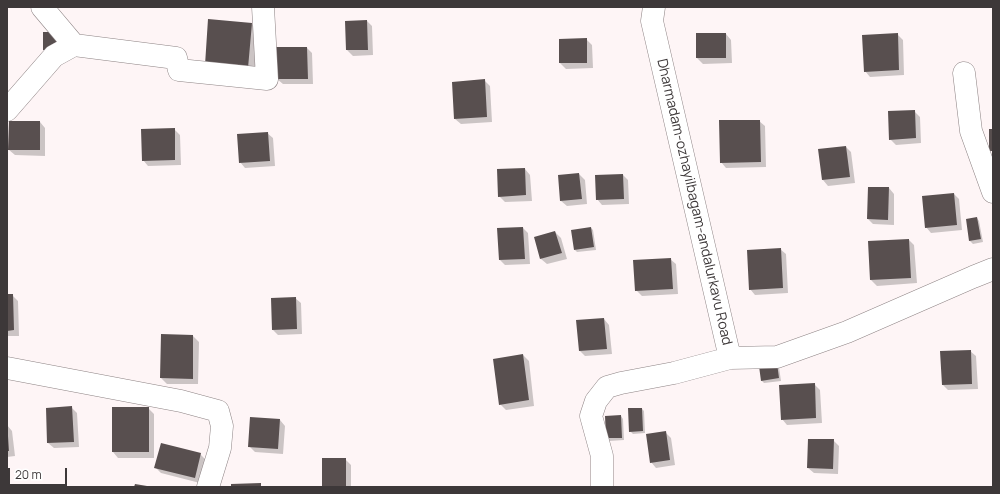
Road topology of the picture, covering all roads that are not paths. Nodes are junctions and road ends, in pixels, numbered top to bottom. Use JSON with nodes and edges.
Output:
{"nodes":[{"id":1,"x":42,"y":7,"type":"edge"},
{"id":2,"x":263,"y":7,"type":"edge"},
{"id":3,"x":654,"y":7,"type":"edge"},
{"id":4,"x":74,"y":45,"type":"junction"},
{"id":5,"x":964,"y":73,"type":"dead end"},
{"id":6,"x":7,"y":110,"type":"edge"},
{"id":7,"x":993,"y":192,"type":"edge"},
{"id":8,"x":993,"y":269,"type":"edge"},
{"id":9,"x":730,"y":358,"type":"junction"},
{"id":10,"x":7,"y":368,"type":"edge"},
{"id":11,"x":208,"y":487,"type":"edge"},
{"id":12,"x":602,"y":487,"type":"edge"}],
"edges":[{"from":1,"to":4,"type":"street"},
{"from":2,"to":4,"type":"street"},
{"from":3,"to":9,"type":"street","name":"Dharmadam-ozhayilbagam-andalurkavu Road"},
{"from":4,"to":6,"type":"street"},
{"from":5,"to":7,"type":"street"},
{"from":8,"to":9,"type":"street","name":"Dharmadam-ozhayilbagam-andalurkavu Road"},
{"from":9,"to":12,"type":"street"},
{"from":10,"to":11,"type":"street"}]}
